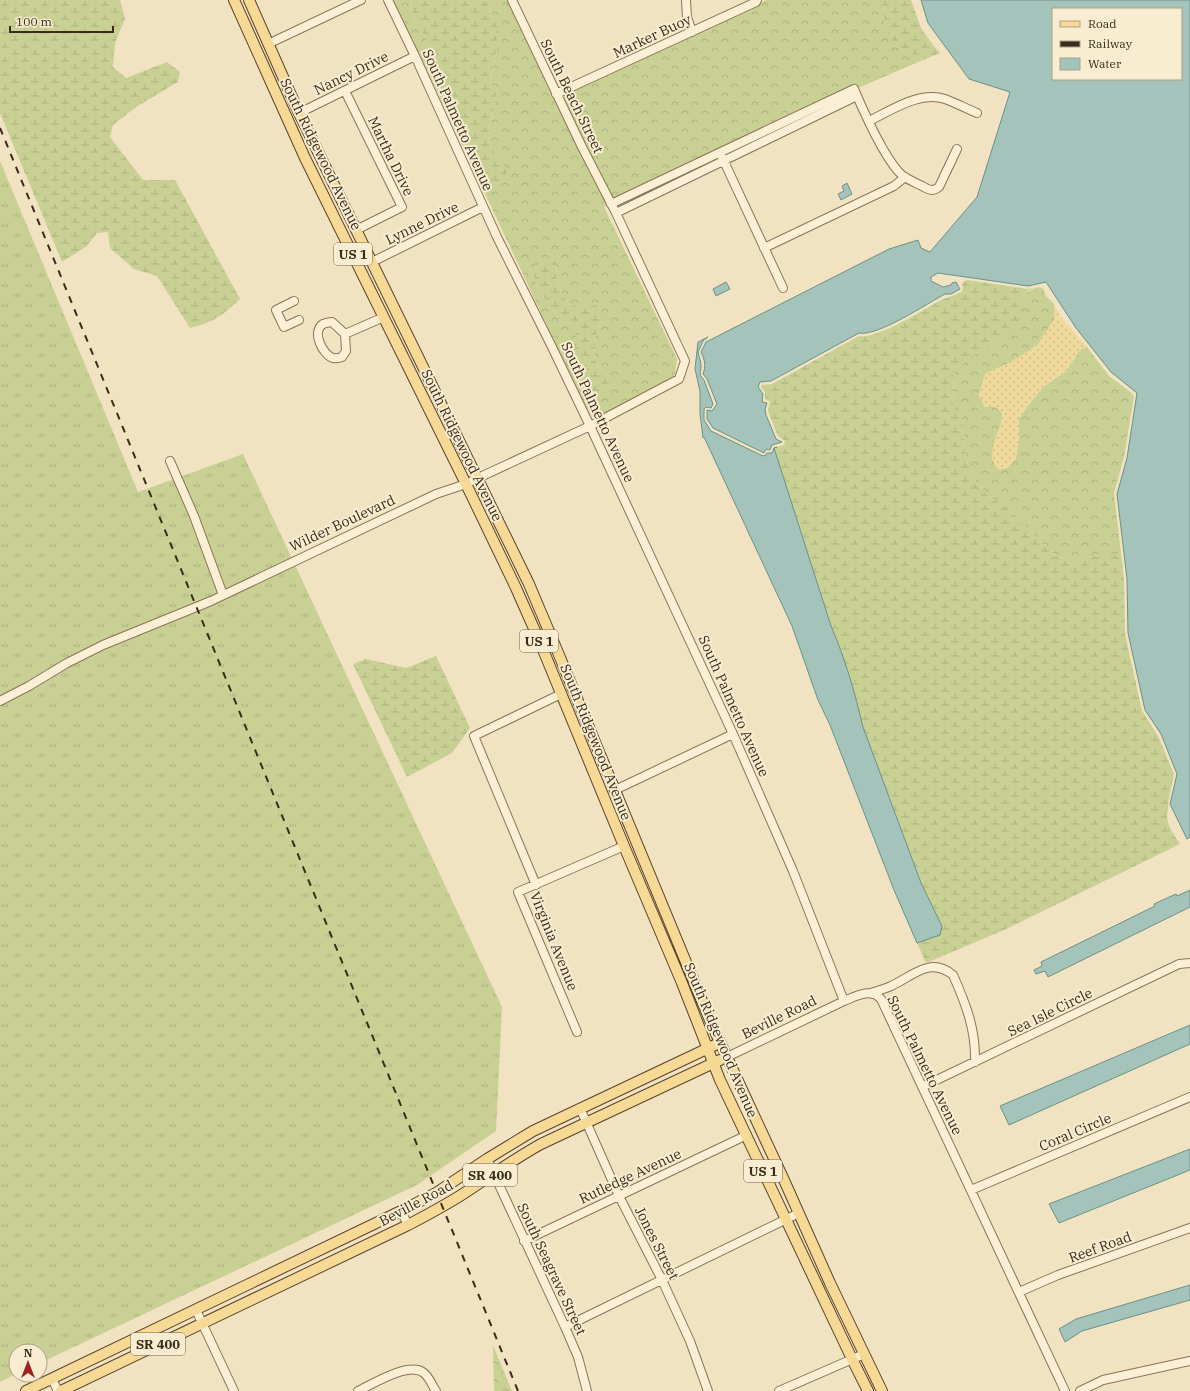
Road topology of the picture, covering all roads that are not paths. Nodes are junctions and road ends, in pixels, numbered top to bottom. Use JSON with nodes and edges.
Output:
{"nodes":[{"id":1,"x":234,"y":0,"type":"edge"},
{"id":2,"x":249,"y":0,"type":"edge"},
{"id":3,"x":361,"y":0,"type":"edge"},
{"id":4,"x":388,"y":0,"type":"edge"},
{"id":5,"x":512,"y":0,"type":"edge"},
{"id":6,"x":686,"y":0,"type":"edge"},
{"id":7,"x":757,"y":0,"type":"edge"},
{"id":8,"x":692,"y":32,"type":"junction"},
{"id":9,"x":268,"y":44,"type":"junction"},
{"id":10,"x":415,"y":56,"type":"junction"},
{"id":11,"x":272,"y":86,"type":"junction"},
{"id":12,"x":345,"y":91,"type":"junction"},
{"id":13,"x":556,"y":94,"type":"junction"},
{"id":14,"x":299,"y":113,"type":"junction"},
{"id":15,"x":977,"y":113,"type":"dead end"},
{"id":16,"x":287,"y":118,"type":"junction"},
{"id":17,"x":869,"y":121,"type":"junction"},
{"id":18,"x":310,"y":134,"type":"junction"},
{"id":19,"x":957,"y":149,"type":"dead end"},
{"id":20,"x":722,"y":156,"type":"junction"},
{"id":21,"x":905,"y":177,"type":"junction"},
{"id":22,"x":611,"y":204,"type":"junction"},
{"id":23,"x":483,"y":207,"type":"junction"},
{"id":24,"x":616,"y":212,"type":"junction"},
{"id":25,"x":356,"y":230,"type":"junction"},
{"id":26,"x":764,"y":248,"type":"junction"},
{"id":27,"x":372,"y":262,"type":"junction"},
{"id":28,"x":783,"y":288,"type":"dead end"},
{"id":29,"x":294,"y":301,"type":"dead end"},
{"id":30,"x":384,"y":317,"type":"junction"},
{"id":31,"x":299,"y":320,"type":"dead end"},
{"id":32,"x":345,"y":334,"type":"junction"},
{"id":33,"x":685,"y":361,"type":"joint"},
{"id":34,"x":590,"y":426,"type":"junction"},
{"id":35,"x":170,"y":461,"type":"dead end"},
{"id":36,"x":478,"y":478,"type":"junction"},
{"id":37,"x":466,"y":484,"type":"junction"},
{"id":38,"x":223,"y":594,"type":"junction"},
{"id":39,"x":561,"y":694,"type":"junction"},
{"id":40,"x":0,"y":701,"type":"edge"},
{"id":41,"x":584,"y":715,"type":"junction"},
{"id":42,"x":733,"y":734,"type":"junction"},
{"id":43,"x":615,"y":790,"type":"junction"},
{"id":44,"x":625,"y":850,"type":"junction"},
{"id":45,"x":650,"y":875,"type":"junction"},
{"id":46,"x":536,"y":884,"type":"junction"},
{"id":47,"x":1190,"y":963,"type":"edge"},
{"id":48,"x":871,"y":994,"type":"junction"},
{"id":49,"x":844,"y":1001,"type":"junction"},
{"id":50,"x":577,"y":1032,"type":"dead end"},
{"id":51,"x":720,"y":1042,"type":"junction"},
{"id":52,"x":708,"y":1047,"type":"junction"},
{"id":53,"x":727,"y":1057,"type":"junction"},
{"id":54,"x":975,"y":1062,"type":"junction"},
{"id":55,"x":714,"y":1063,"type":"junction"},
{"id":56,"x":922,"y":1087,"type":"junction"},
{"id":57,"x":1190,"y":1097,"type":"edge"},
{"id":58,"x":580,"y":1108,"type":"junction"},
{"id":59,"x":586,"y":1123,"type":"junction"},
{"id":60,"x":747,"y":1135,"type":"junction"},
{"id":61,"x":487,"y":1159,"type":"junction"},
{"id":62,"x":493,"y":1173,"type":"junction"},
{"id":63,"x":971,"y":1190,"type":"junction"},
{"id":64,"x":619,"y":1196,"type":"junction"},
{"id":65,"x":401,"y":1211,"type":"junction"},
{"id":66,"x":799,"y":1213,"type":"junction"},
{"id":67,"x":785,"y":1219,"type":"junction"},
{"id":68,"x":408,"y":1225,"type":"junction"},
{"id":69,"x":1190,"y":1228,"type":"edge"},
{"id":70,"x":524,"y":1241,"type":"junction"},
{"id":71,"x":662,"y":1280,"type":"junction"},
{"id":72,"x":1019,"y":1292,"type":"junction"},
{"id":73,"x":196,"y":1310,"type":"junction"},
{"id":74,"x":202,"y":1323,"type":"junction"},
{"id":75,"x":565,"y":1327,"type":"junction"},
{"id":76,"x":864,"y":1354,"type":"junction"},
{"id":77,"x":852,"y":1360,"type":"junction"},
{"id":78,"x":1190,"y":1361,"type":"edge"},
{"id":79,"x":52,"y":1379,"type":"junction"},
{"id":80,"x":26,"y":1391,"type":"edge"},
{"id":81,"x":60,"y":1391,"type":"edge"},
{"id":82,"x":234,"y":1391,"type":"edge"},
{"id":83,"x":358,"y":1391,"type":"edge"},
{"id":84,"x":436,"y":1391,"type":"edge"},
{"id":85,"x":587,"y":1391,"type":"edge"},
{"id":86,"x":708,"y":1391,"type":"edge"},
{"id":87,"x":779,"y":1391,"type":"edge"},
{"id":88,"x":868,"y":1391,"type":"edge"},
{"id":89,"x":882,"y":1391,"type":"edge"},
{"id":90,"x":1065,"y":1391,"type":"edge"},
{"id":91,"x":1080,"y":1391,"type":"edge"}],
"edges":[{"from":1,"to":11,"type":"main road","name":"South Ridgewood Avenue","number":"US 1"},
{"from":2,"to":9,"type":"main road","name":"South Ridgewood Avenue","number":"US 1"},
{"from":3,"to":9,"type":"street"},
{"from":4,"to":10,"type":"street","name":"South Palmetto Avenue"},
{"from":5,"to":13,"type":"street","name":"South Beach Street"},
{"from":6,"to":8,"type":"street"},
{"from":7,"to":8,"type":"street","name":"Marker Buoy"},
{"from":8,"to":13,"type":"street","name":"Marker Buoy"},
{"from":9,"to":14,"type":"main road","name":"South Ridgewood Avenue","number":"US 1"},
{"from":10,"to":12,"type":"street","name":"Nancy Drive"},
{"from":10,"to":23,"type":"street","name":"South Palmetto Avenue"},
{"from":11,"to":14,"type":"main road"},
{"from":11,"to":16,"type":"main road","name":"South Ridgewood Avenue","number":"US 1"},
{"from":12,"to":14,"type":"street","name":"Nancy Drive"},
{"from":12,"to":25,"type":"street","name":"Martha Drive"},
{"from":13,"to":22,"type":"street","name":"South Beach Street"},
{"from":14,"to":18,"type":"main road","name":"South Ridgewood Avenue","number":"US 1"},
{"from":15,"to":17,"type":"street"},
{"from":16,"to":18,"type":"main road"},
{"from":16,"to":30,"type":"main road","name":"South Ridgewood Avenue","number":"US 1"},
{"from":17,"to":20,"type":"street"},
{"from":17,"to":21,"type":"street"},
{"from":18,"to":25,"type":"main road","name":"South Ridgewood Avenue","number":"US 1"},
{"from":19,"to":21,"type":"street"},
{"from":20,"to":22,"type":"street"},
{"from":20,"to":24,"type":"street"},
{"from":20,"to":26,"type":"street"},
{"from":21,"to":26,"type":"street"},
{"from":22,"to":24,"type":"street","name":"South Beach Street"},
{"from":23,"to":27,"type":"street","name":"Lynne Drive"},
{"from":23,"to":34,"type":"street","name":"South Palmetto Avenue"},
{"from":24,"to":33,"type":"street","name":"South Beach Street"},
{"from":25,"to":27,"type":"main road","name":"South Ridgewood Avenue","number":"US 1"},
{"from":26,"to":28,"type":"street"},
{"from":27,"to":36,"type":"main road","name":"South Ridgewood Avenue","number":"US 1"},
{"from":29,"to":31,"type":"street"},
{"from":30,"to":32,"type":"street"},
{"from":30,"to":37,"type":"main road","name":"South Ridgewood Avenue","number":"US 1"},
{"from":32,"to":32,"type":"street"},
{"from":33,"to":34,"type":"street","name":"Wilder Boulevard"},
{"from":34,"to":36,"type":"street","name":"Wilder Boulevard"},
{"from":34,"to":42,"type":"street","name":"South Palmetto Avenue"},
{"from":35,"to":38,"type":"street"},
{"from":36,"to":37,"type":"street","name":"Wilder Boulevard"},
{"from":36,"to":41,"type":"main road","name":"South Ridgewood Avenue","number":"US 1"},
{"from":37,"to":38,"type":"street","name":"Wilder Boulevard"},
{"from":37,"to":39,"type":"main road","name":"South Ridgewood Avenue","number":"US 1"},
{"from":38,"to":40,"type":"street","name":"Wilder Boulevard"},
{"from":39,"to":41,"type":"main road"},
{"from":39,"to":44,"type":"main road","name":"South Ridgewood Avenue","number":"US 1"},
{"from":39,"to":46,"type":"street","name":"Virginia Avenue"},
{"from":41,"to":43,"type":"main road","name":"South Ridgewood Avenue","number":"US 1"},
{"from":42,"to":43,"type":"street"},
{"from":42,"to":49,"type":"street","name":"South Palmetto Avenue"},
{"from":43,"to":45,"type":"main road","name":"South Ridgewood Avenue","number":"US 1"},
{"from":44,"to":45,"type":"main road"},
{"from":44,"to":46,"type":"street"},
{"from":44,"to":52,"type":"main road","name":"South Ridgewood Avenue","number":"US 1"},
{"from":45,"to":51,"type":"main road","name":"South Ridgewood Avenue","number":"US 1"},
{"from":46,"to":50,"type":"street","name":"Virginia Avenue"},
{"from":47,"to":54,"type":"street","name":"Sea Isle Circle"},
{"from":48,"to":49,"type":"street","name":"South Palmetto Avenue"},
{"from":48,"to":54,"type":"street"},
{"from":48,"to":56,"type":"street","name":"South Palmetto Avenue"},
{"from":49,"to":53,"type":"street","name":"Beville Road"},
{"from":51,"to":52,"type":"main road","name":"Beville Road","number":"SR 400"},
{"from":51,"to":53,"type":"main road","name":"South Ridgewood Avenue","number":"US 1"},
{"from":52,"to":55,"type":"main road","name":"South Ridgewood Avenue","number":"US 1"},
{"from":52,"to":58,"type":"main road","name":"Beville Road","number":"SR 400"},
{"from":53,"to":55,"type":"main road","name":"Beville Road","number":"SR 400"},
{"from":53,"to":66,"type":"main road","name":"South Ridgewood Avenue","number":"US 1"},
{"from":54,"to":56,"type":"street","name":"Sea Isle Circle"},
{"from":55,"to":59,"type":"main road","name":"Beville Road","number":"SR 400"},
{"from":55,"to":60,"type":"main road","name":"South Ridgewood Avenue","number":"US 1"},
{"from":56,"to":63,"type":"street","name":"South Palmetto Avenue"},
{"from":57,"to":63,"type":"street","name":"Coral Circle"},
{"from":58,"to":59,"type":"street","name":"Jones Street"},
{"from":58,"to":61,"type":"main road","name":"Beville Road","number":"SR 400"},
{"from":59,"to":62,"type":"main road","name":"Beville Road","number":"SR 400"},
{"from":59,"to":64,"type":"street","name":"Jones Street"},
{"from":60,"to":64,"type":"street","name":"Rutledge Avenue"},
{"from":60,"to":67,"type":"main road","name":"South Ridgewood Avenue","number":"US 1"},
{"from":61,"to":62,"type":"street","name":"South Seagrave Street"},
{"from":61,"to":65,"type":"main road","name":"Beville Road","number":"SR 400"},
{"from":62,"to":68,"type":"main road","name":"Beville Road","number":"SR 400"},
{"from":62,"to":70,"type":"street","name":"South Seagrave Street"},
{"from":63,"to":72,"type":"street","name":"South Palmetto Avenue"},
{"from":64,"to":70,"type":"street","name":"Rutledge Avenue"},
{"from":64,"to":71,"type":"street","name":"Jones Street"},
{"from":65,"to":68,"type":"street"},
{"from":65,"to":73,"type":"main road","name":"Beville Road","number":"SR 400"},
{"from":66,"to":67,"type":"street"},
{"from":66,"to":76,"type":"main road","name":"South Ridgewood Avenue","number":"US 1"},
{"from":67,"to":71,"type":"street"},
{"from":67,"to":77,"type":"main road","name":"South Ridgewood Avenue","number":"US 1"},
{"from":68,"to":74,"type":"main road","name":"Beville Road","number":"SR 400"},
{"from":69,"to":72,"type":"street","name":"Reef Road"},
{"from":70,"to":75,"type":"street","name":"South Seagrave Street"},
{"from":71,"to":75,"type":"street"},
{"from":71,"to":86,"type":"street","name":"Jones Street"},
{"from":72,"to":90,"type":"street","name":"South Palmetto Avenue"},
{"from":73,"to":74,"type":"street"},
{"from":73,"to":79,"type":"main road","name":"Beville Road","number":"SR 400"},
{"from":74,"to":81,"type":"main road","name":"Beville Road","number":"SR 400"},
{"from":74,"to":82,"type":"street"},
{"from":75,"to":85,"type":"street","name":"South Seagrave Street"},
{"from":76,"to":77,"type":"street"},
{"from":76,"to":89,"type":"main road","name":"South Ridgewood Avenue","number":"US 1"},
{"from":77,"to":87,"type":"street"},
{"from":77,"to":88,"type":"main road","name":"South Ridgewood Avenue","number":"US 1"},
{"from":78,"to":91,"type":"street"},
{"from":79,"to":80,"type":"main road","name":"Beville Road","number":"SR 400"},
{"from":79,"to":81,"type":"street"},
{"from":83,"to":84,"type":"street"}]}
